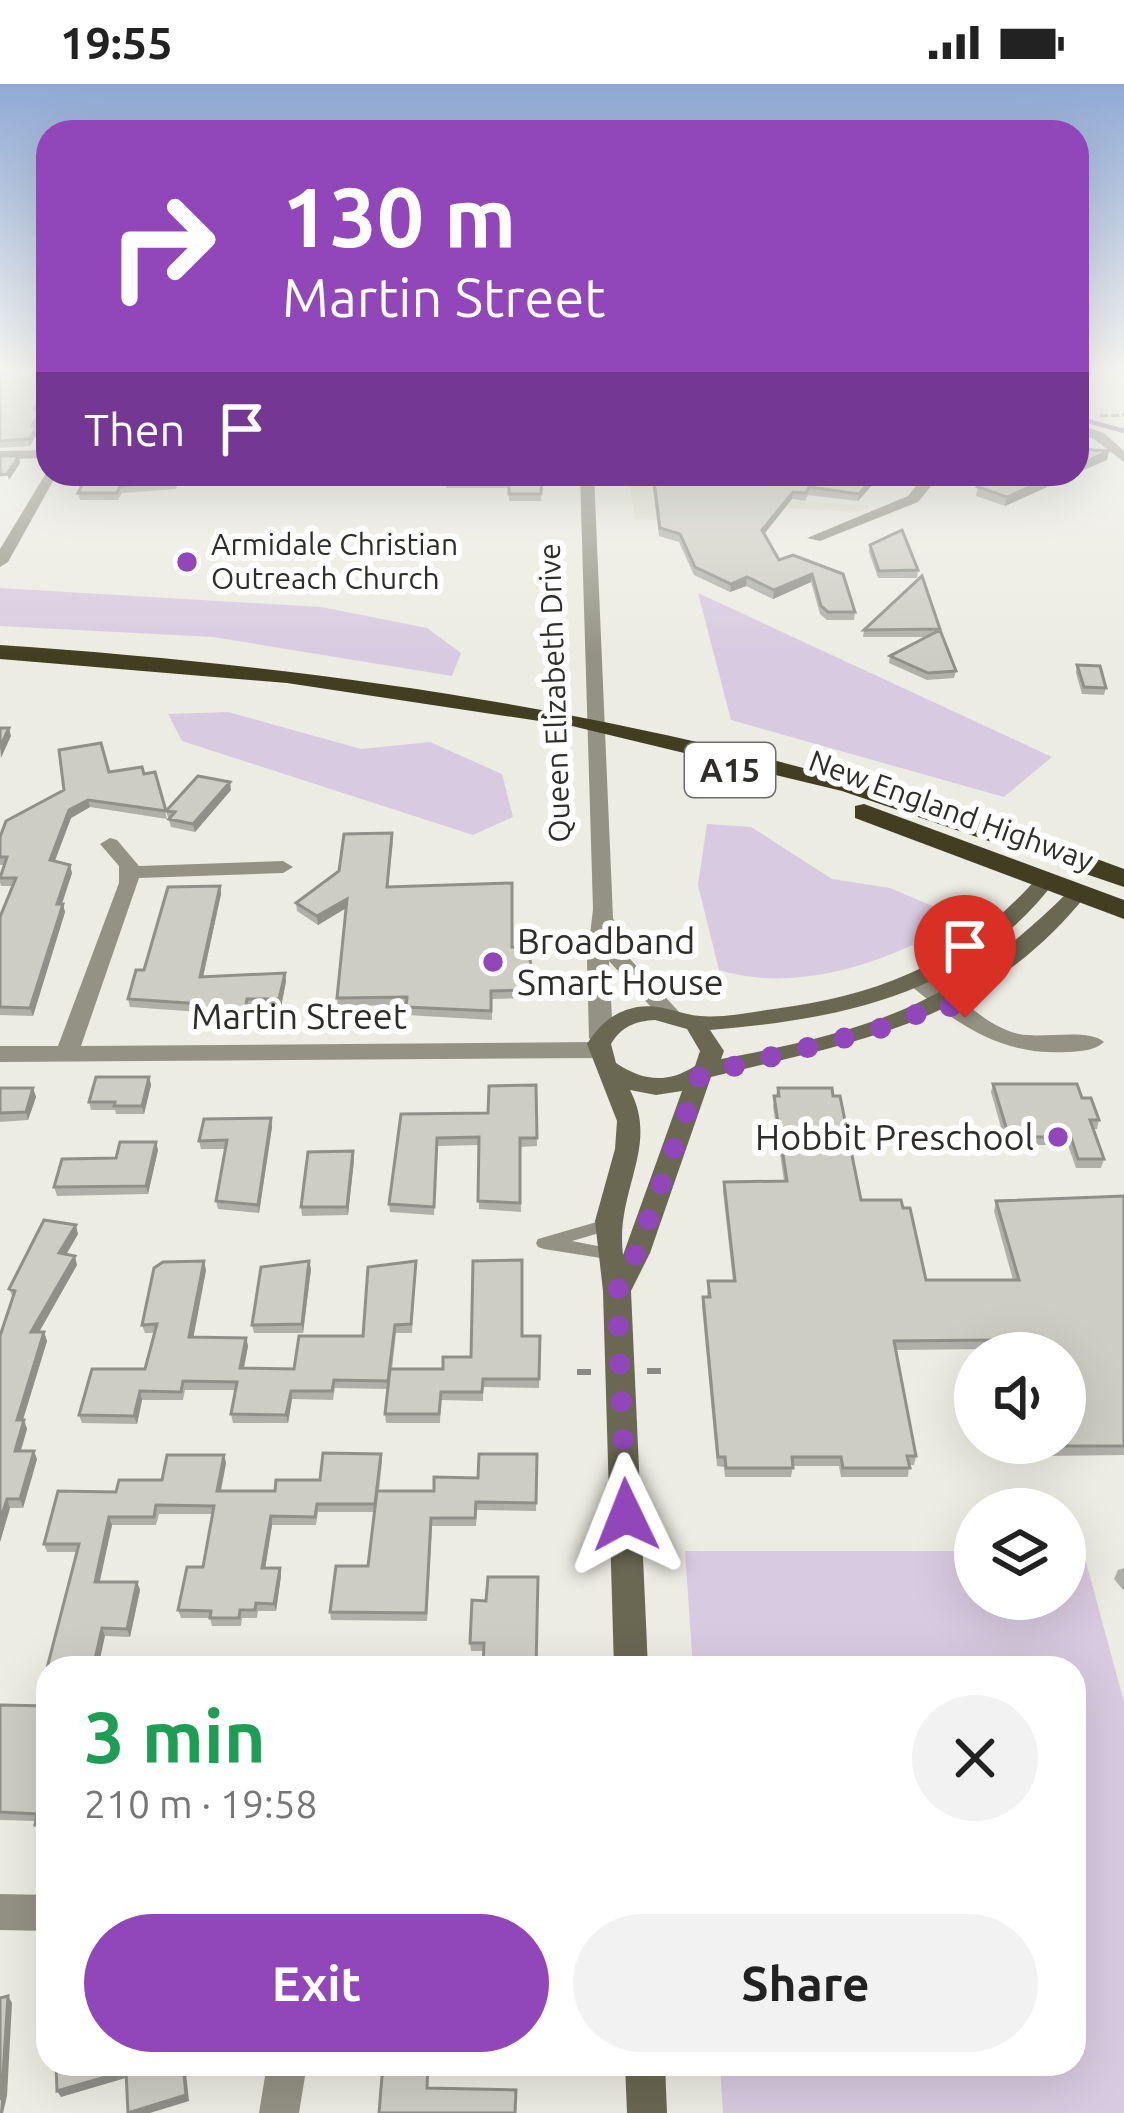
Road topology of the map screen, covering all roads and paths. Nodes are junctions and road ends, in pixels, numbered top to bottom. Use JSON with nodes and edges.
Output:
{"nodes":[{"id":1,"x":43,"y":486,"type":"edge"},
{"id":2,"x":587,"y":486,"type":"edge"},
{"id":3,"x":924,"y":486,"type":"edge"},
{"id":4,"x":815,"y":538,"type":"dead end"},
{"id":5,"x":0,"y":562,"type":"edge"},
{"id":6,"x":0,"y":652,"type":"edge"},
{"id":7,"x":404,"y":691,"type":"junction"},
{"id":8,"x":921,"y":808,"type":"junction"},
{"id":9,"x":110,"y":844,"type":"dead end"},
{"id":10,"x":284,"y":867,"type":"dead end"},
{"id":11,"x":131,"y":872,"type":"junction"},
{"id":12,"x":1124,"y":879,"type":"edge"},
{"id":13,"x":1064,"y":885,"type":"junction"},
{"id":14,"x":1124,"y":895,"type":"edge"},
{"id":15,"x":603,"y":910,"type":"junction"},
{"id":16,"x":1124,"y":910,"type":"edge"},
{"id":17,"x":919,"y":980,"type":"junction"},
{"id":18,"x":946,"y":1003,"type":"junction"},
{"id":19,"x":670,"y":1014,"type":"junction"},
{"id":20,"x":694,"y":1024,"type":"junction"},
{"id":21,"x":1092,"y":1042,"type":"dead end"},
{"id":22,"x":603,"y":1052,"type":"junction"},
{"id":23,"x":0,"y":1054,"type":"edge"},
{"id":24,"x":67,"y":1054,"type":"junction"},
{"id":25,"x":703,"y":1072,"type":"junction"},
{"id":26,"x":607,"y":1225,"type":"junction"},
{"id":27,"x":607,"y":1253,"type":"junction"},
{"id":28,"x":617,"y":1291,"type":"junction"},
{"id":29,"x":645,"y":1371,"type":"dead end"},
{"id":30,"x":665,"y":1371,"type":"dead end"},
{"id":31,"x":577,"y":1372,"type":"dead end"},
{"id":32,"x":596,"y":1372,"type":"dead end"},
{"id":33,"x":631,"y":1656,"type":"edge"},
{"id":34,"x":0,"y":1912,"type":"edge"},
{"id":35,"x":36,"y":1912,"type":"edge"},
{"id":36,"x":285,"y":2076,"type":"edge"},
{"id":37,"x":645,"y":2076,"type":"edge"},
{"id":38,"x":279,"y":2113,"type":"edge"},
{"id":39,"x":647,"y":2113,"type":"edge"}],
"edges":[{"from":1,"to":5,"type":"street"},
{"from":2,"to":15,"type":"street","name":"Queen Elizabeth Drive"},
{"from":3,"to":4,"type":"street"},
{"from":6,"to":7,"type":"highway","name":"New England Highway","number":"A15"},
{"from":7,"to":8,"type":"highway","name":"New England Highway","number":"A15"},
{"from":7,"to":13,"type":"highway","name":"New England Highway","number":"A15"},
{"from":8,"to":12,"type":"highway","name":"New England Highway","number":"A15"},
{"from":8,"to":13,"type":"highway"},
{"from":9,"to":11,"type":"street"},
{"from":10,"to":11,"type":"street"},
{"from":11,"to":24,"type":"street"},
{"from":13,"to":14,"type":"highway"},
{"from":13,"to":16,"type":"highway","name":"New England Highway","number":"A15"},
{"from":13,"to":17,"type":"main road"},
{"from":13,"to":18,"type":"main road"},
{"from":15,"to":19,"type":"street","name":"Queen Elizabeth Drive"},
{"from":15,"to":22,"type":"street","name":"Queen Elizabeth Drive"},
{"from":17,"to":18,"type":"street"},
{"from":17,"to":20,"type":"main road"},
{"from":18,"to":21,"type":"street"},
{"from":18,"to":25,"type":"main road"},
{"from":19,"to":20,"type":"main road"},
{"from":19,"to":22,"type":"main road"},
{"from":20,"to":25,"type":"main road"},
{"from":22,"to":24,"type":"street","name":"Martin Street"},
{"from":22,"to":25,"type":"main road"},
{"from":22,"to":26,"type":"main road","name":"Queen Elizabeth Drive"},
{"from":23,"to":24,"type":"street","name":"Martin Street"},
{"from":25,"to":28,"type":"main road","name":"Queen Elizabeth Drive"},
{"from":26,"to":27,"type":"main road","name":"Queen Elizabeth Drive"},
{"from":26,"to":27,"type":"lane"},
{"from":27,"to":28,"type":"main road","name":"Queen Elizabeth Drive"},
{"from":28,"to":33,"type":"main road","name":"Queen Elizabeth Drive"},
{"from":29,"to":30,"type":"path"},
{"from":31,"to":32,"type":"path"},
{"from":34,"to":35,"type":"street"},
{"from":36,"to":38,"type":"street"},
{"from":37,"to":39,"type":"main road"}]}
